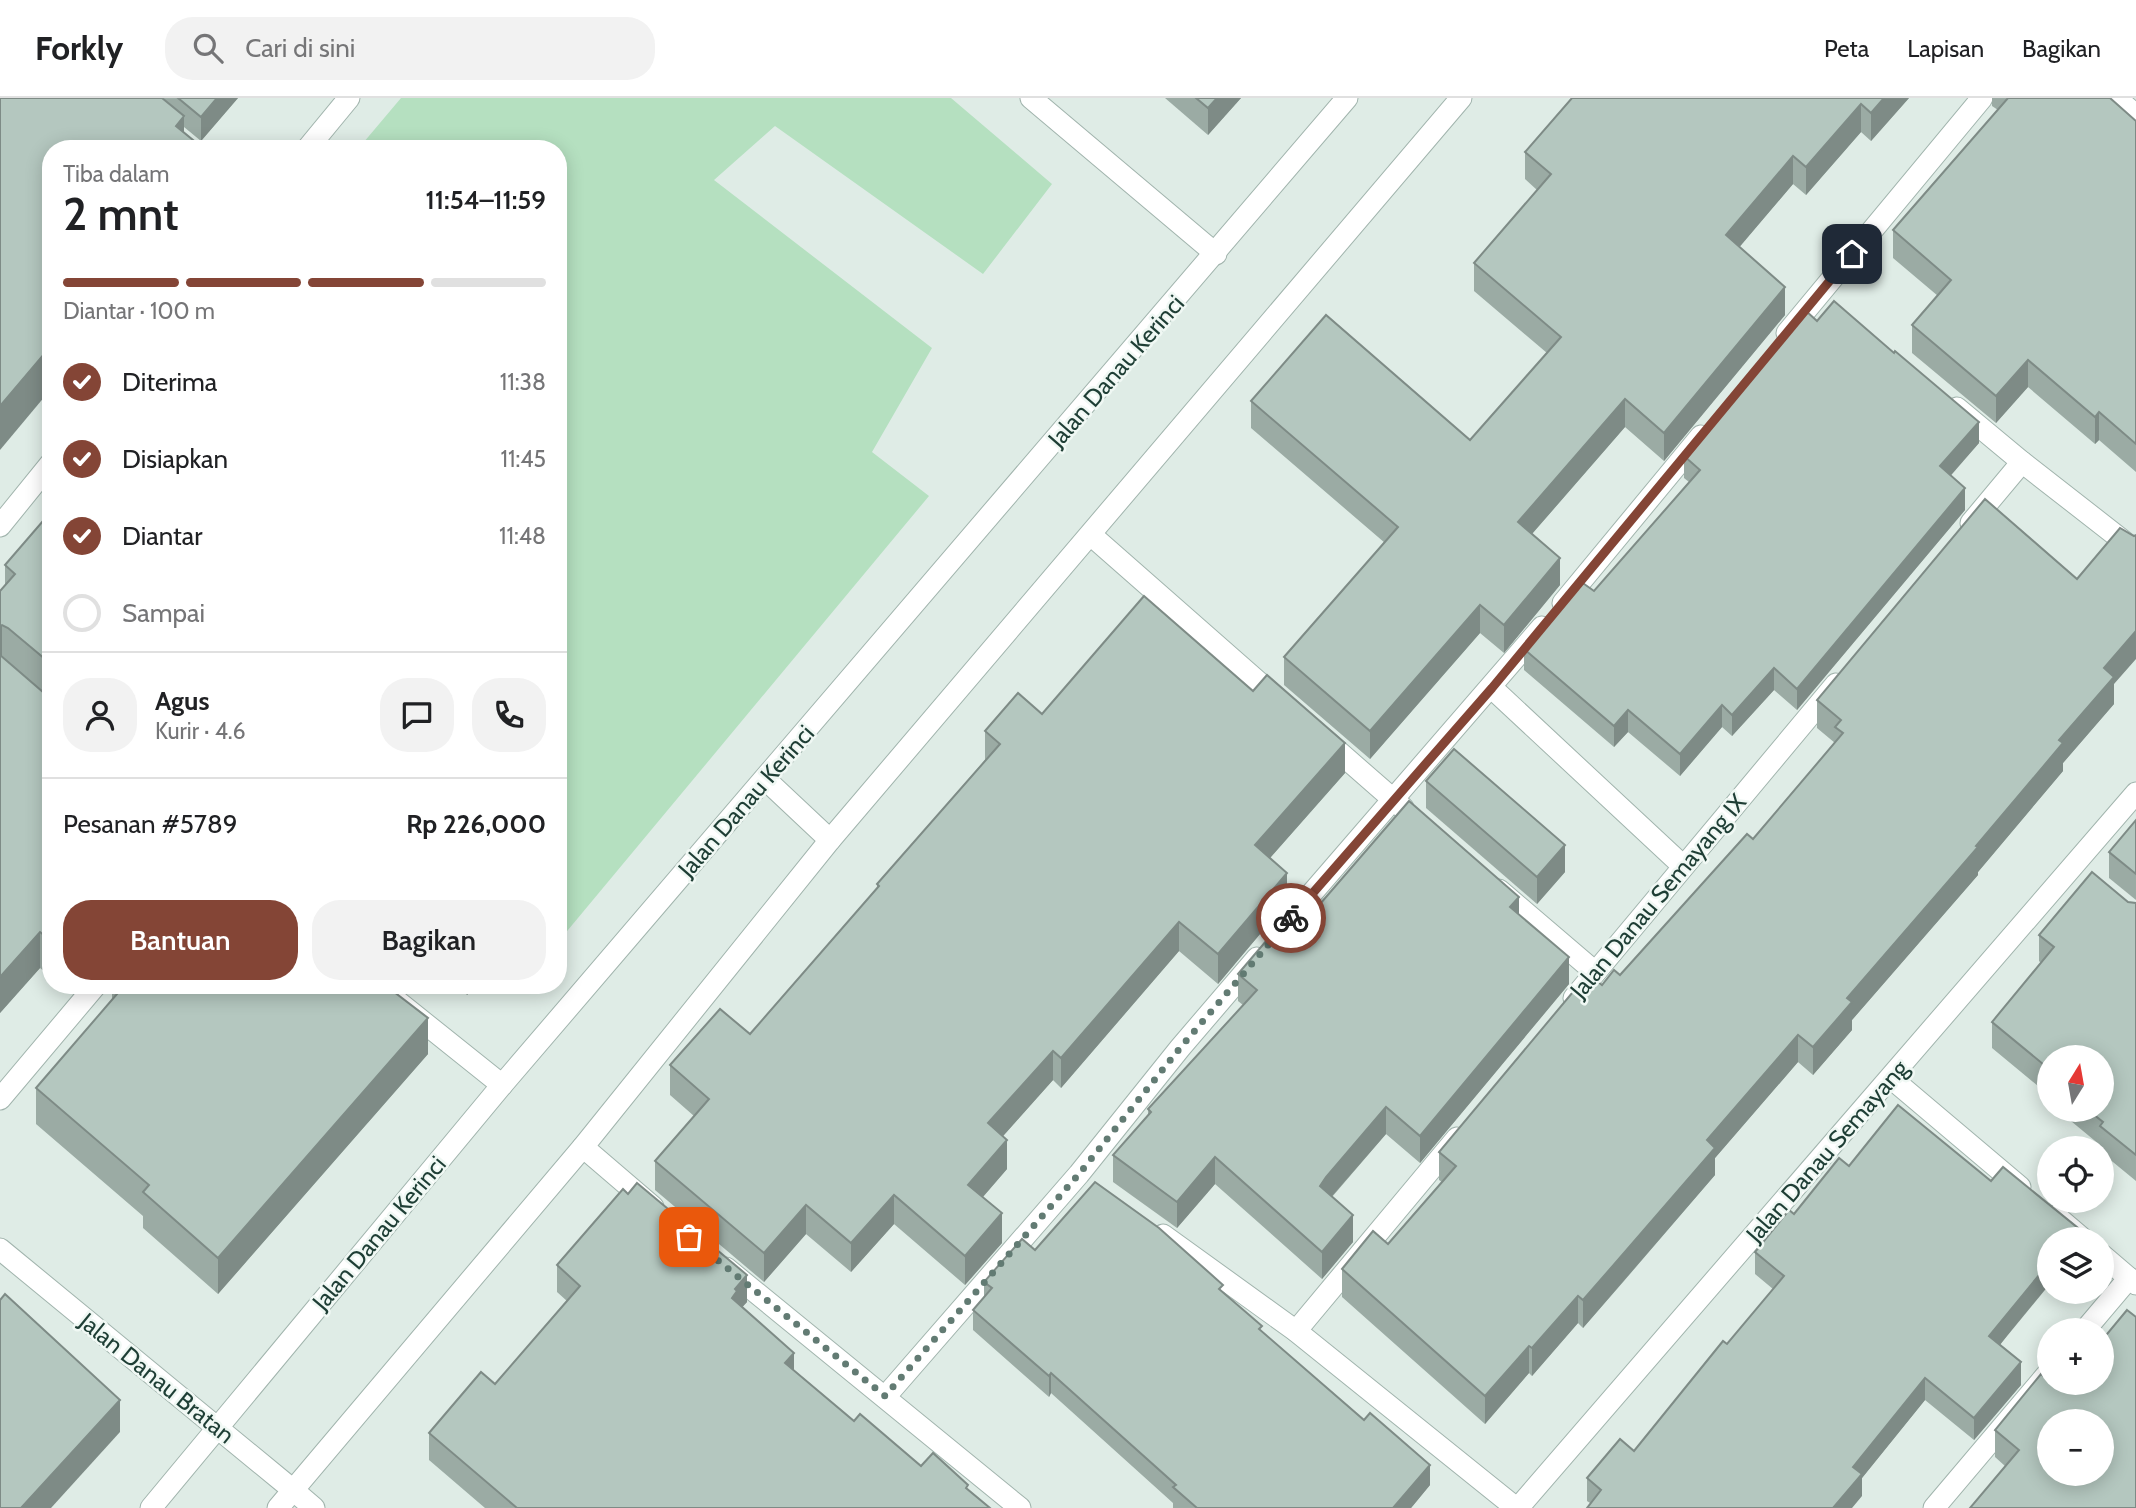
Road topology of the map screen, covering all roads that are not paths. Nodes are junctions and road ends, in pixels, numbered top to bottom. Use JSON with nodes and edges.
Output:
{"nodes":[{"id":1,"x":349,"y":98,"type":"edge"},
{"id":2,"x":1031,"y":98,"type":"edge"},
{"id":3,"x":1347,"y":98,"type":"edge"},
{"id":4,"x":1461,"y":98,"type":"edge"},
{"id":5,"x":1982,"y":98,"type":"edge"},
{"id":6,"x":2116,"y":98,"type":"edge"},
{"id":7,"x":2136,"y":115,"type":"edge"},
{"id":8,"x":314,"y":140,"type":"edge"},
{"id":9,"x":1216,"y":254,"type":"junction"},
{"id":10,"x":1776,"y":347,"type":"edge"},
{"id":11,"x":1937,"y":391,"type":"edge"},
{"id":12,"x":1713,"y":421,"type":"edge"},
{"id":13,"x":2022,"y":463,"type":"junction"},
{"id":14,"x":42,"y":474,"type":"edge"},
{"id":15,"x":0,"y":526,"type":"edge"},
{"id":16,"x":1091,"y":535,"type":"junction"},
{"id":17,"x":1959,"y":537,"type":"edge"},
{"id":18,"x":2136,"y":551,"type":"edge"},
{"id":19,"x":1852,"y":664,"type":"edge"},
{"id":20,"x":1492,"y":688,"type":"junction"},
{"id":21,"x":765,"y":779,"type":"junction"},
{"id":22,"x":2136,"y":793,"type":"edge"},
{"id":23,"x":1393,"y":799,"type":"junction"},
{"id":24,"x":1414,"y":817,"type":"edge"},
{"id":25,"x":830,"y":840,"type":"junction"},
{"id":26,"x":1683,"y":866,"type":"junction"},
{"id":27,"x":1488,"y":881,"type":"edge"},
{"id":28,"x":1595,"y":972,"type":"junction"},
{"id":29,"x":88,"y":994,"type":"edge"},
{"id":30,"x":388,"y":994,"type":"edge"},
{"id":31,"x":1560,"y":1014,"type":"edge"},
{"id":32,"x":1891,"y":1078,"type":"junction"},
{"id":33,"x":502,"y":1085,"type":"junction"},
{"id":34,"x":0,"y":1099,"type":"edge"},
{"id":35,"x":1472,"y":1120,"type":"edge"},
{"id":36,"x":583,"y":1147,"type":"junction"},
{"id":37,"x":1079,"y":1174,"type":"junction"},
{"id":38,"x":1101,"y":1190,"type":"edge"},
{"id":39,"x":668,"y":1219,"type":"edge"},
{"id":40,"x":1144,"y":1221,"type":"edge"},
{"id":41,"x":2068,"y":1227,"type":"edge"},
{"id":42,"x":0,"y":1250,"type":"edge"},
{"id":43,"x":710,"y":1255,"type":"edge"},
{"id":44,"x":2114,"y":1265,"type":"edge"},
{"id":45,"x":2133,"y":1281,"type":"edge"},
{"id":46,"x":2097,"y":1318,"type":"edge"},
{"id":47,"x":1296,"y":1331,"type":"junction"},
{"id":48,"x":2037,"y":1386,"type":"edge"},
{"id":49,"x":885,"y":1396,"type":"junction"},
{"id":50,"x":218,"y":1427,"type":"junction"},
{"id":51,"x":293,"y":1490,"type":"junction"},
{"id":52,"x":151,"y":1508,"type":"edge"},
{"id":53,"x":278,"y":1508,"type":"edge"},
{"id":54,"x":314,"y":1508,"type":"edge"},
{"id":55,"x":1020,"y":1508,"type":"edge"},
{"id":56,"x":1517,"y":1508,"type":"edge"},
{"id":57,"x":1934,"y":1508,"type":"edge"}],
"edges":[{"from":1,"to":8,"type":"street"},
{"from":2,"to":9,"type":"street"},
{"from":3,"to":9,"type":"street","name":"Jalan Danau Kerinci"},
{"from":4,"to":16,"type":"street"},
{"from":5,"to":10,"type":"street"},
{"from":6,"to":7,"type":"street"},
{"from":9,"to":21,"type":"street","name":"Jalan Danau Kerinci"},
{"from":11,"to":13,"type":"street"},
{"from":12,"to":20,"type":"street"},
{"from":13,"to":17,"type":"street"},
{"from":13,"to":18,"type":"street"},
{"from":14,"to":15,"type":"street"},
{"from":16,"to":23,"type":"street"},
{"from":16,"to":25,"type":"street"},
{"from":19,"to":26,"type":"street","name":"Jalan Danau Semayang IX"},
{"from":20,"to":23,"type":"street"},
{"from":20,"to":26,"type":"street"},
{"from":21,"to":25,"type":"street"},
{"from":21,"to":33,"type":"street","name":"Jalan Danau Kerinci"},
{"from":22,"to":32,"type":"street","name":"Jalan Danau Semayang"},
{"from":23,"to":24,"type":"street"},
{"from":23,"to":37,"type":"street"},
{"from":25,"to":36,"type":"street"},
{"from":26,"to":28,"type":"street","name":"Jalan Danau Semayang IX"},
{"from":27,"to":28,"type":"street"},
{"from":28,"to":31,"type":"street","name":"Jalan Danau Semayang IX"},
{"from":29,"to":34,"type":"street"},
{"from":30,"to":33,"type":"street"},
{"from":32,"to":41,"type":"street"},
{"from":32,"to":56,"type":"street","name":"Jalan Danau Semayang"},
{"from":33,"to":50,"type":"street","name":"Jalan Danau Kerinci"},
{"from":35,"to":47,"type":"street"},
{"from":36,"to":39,"type":"street"},
{"from":36,"to":51,"type":"street"},
{"from":37,"to":38,"type":"street"},
{"from":37,"to":49,"type":"street"},
{"from":40,"to":47,"type":"street"},
{"from":42,"to":50,"type":"street","name":"Jalan Danau Bratan"},
{"from":43,"to":49,"type":"street"},
{"from":44,"to":45,"type":"street"},
{"from":45,"to":46,"type":"street"},
{"from":47,"to":56,"type":"street"},
{"from":48,"to":57,"type":"street"},
{"from":49,"to":55,"type":"street"},
{"from":50,"to":51,"type":"street","name":"Jalan Danau Bratan"},
{"from":50,"to":52,"type":"street","name":"Jalan Danau Kerinci"},
{"from":51,"to":53,"type":"street"},
{"from":51,"to":54,"type":"street","name":"Jalan Danau Bratan"}]}
